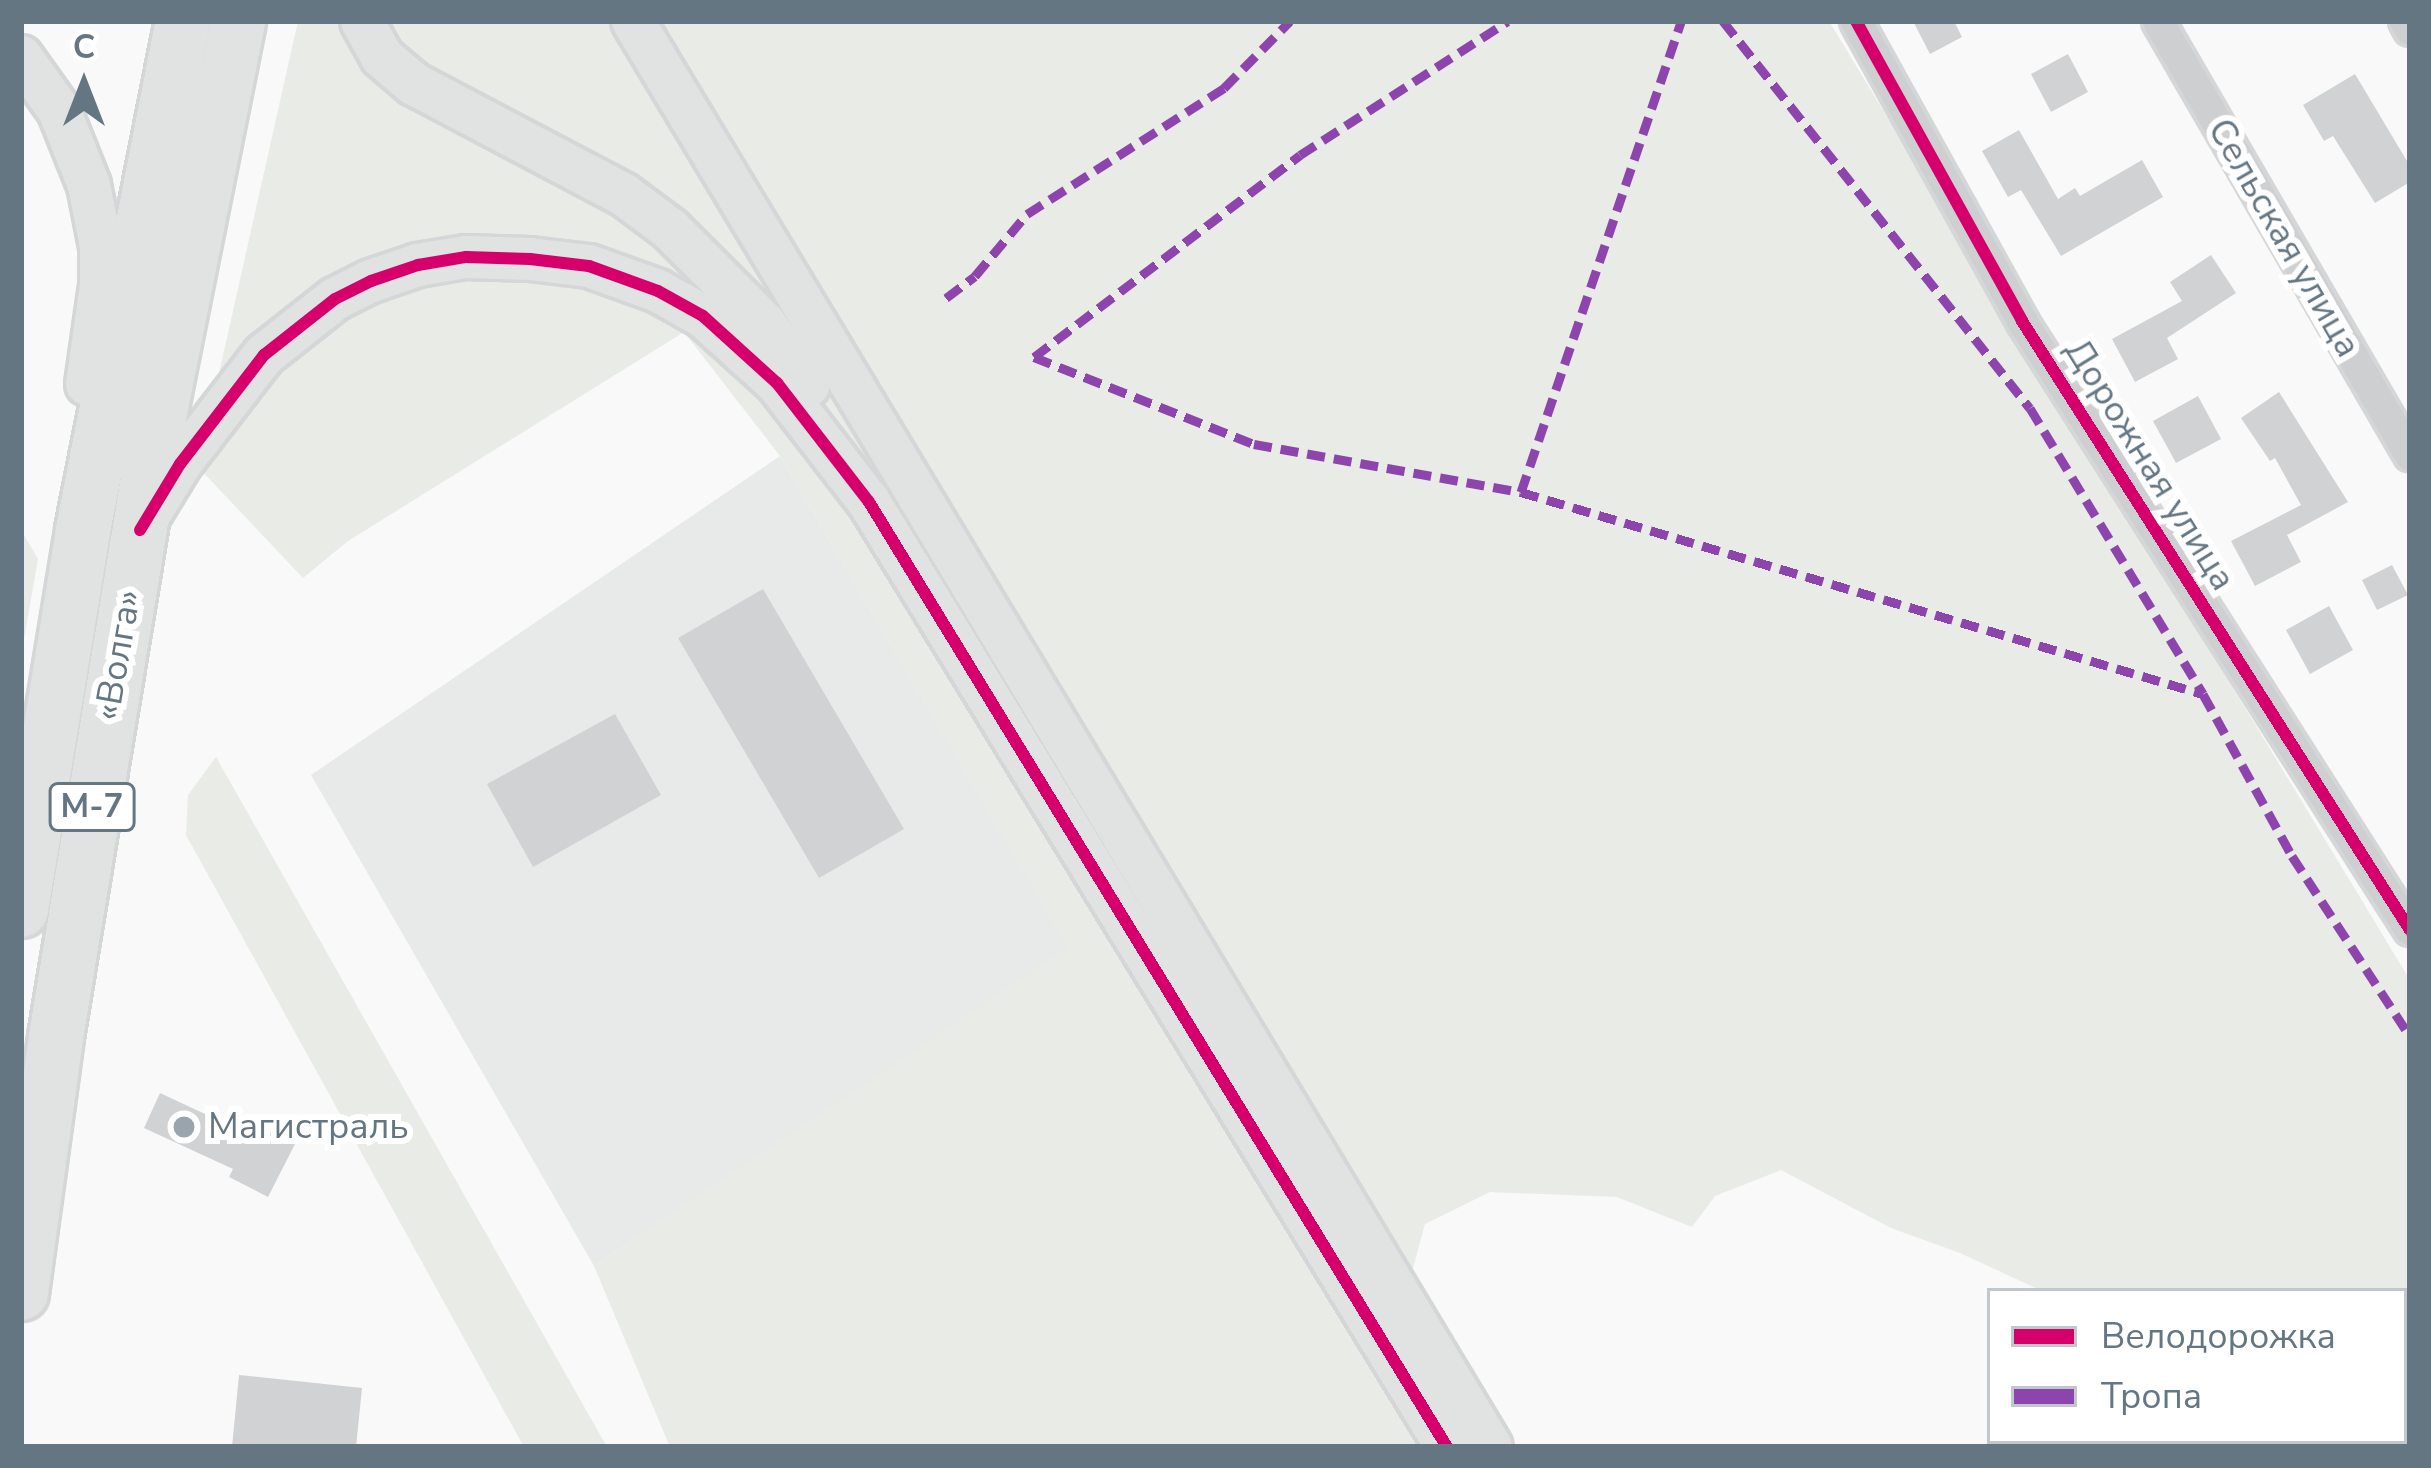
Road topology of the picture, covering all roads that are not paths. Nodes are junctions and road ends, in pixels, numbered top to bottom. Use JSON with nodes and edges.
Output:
{"nodes":[{"id":1,"x":183,"y":21,"type":"edge"},
{"id":2,"x":238,"y":21,"type":"edge"},
{"id":3,"x":362,"y":21,"type":"edge"},
{"id":4,"x":629,"y":21,"type":"edge"},
{"id":5,"x":1856,"y":21,"type":"edge"},
{"id":6,"x":2158,"y":21,"type":"edge"},
{"id":7,"x":2405,"y":21,"type":"edge"},
{"id":8,"x":2410,"y":30,"type":"edge"},
{"id":9,"x":21,"y":57,"type":"edge"},
{"id":10,"x":2410,"y":455,"type":"edge"},
{"id":11,"x":869,"y":502,"type":"junction"},
{"id":12,"x":83,"y":530,"type":"junction"},
{"id":13,"x":140,"y":530,"type":"junction"},
{"id":14,"x":21,"y":910,"type":"edge"},
{"id":15,"x":2410,"y":930,"type":"edge"},
{"id":16,"x":21,"y":1293,"type":"edge"},
{"id":17,"x":1447,"y":1447,"type":"edge"},
{"id":18,"x":1491,"y":1447,"type":"edge"}],
"edges":[{"from":1,"to":12,"type":"highway","name":"«Волга»","number":"М-7"},
{"from":2,"to":13,"type":"highway","name":"«Волга»","number":"М-7"},
{"from":3,"to":11,"type":"street"},
{"from":4,"to":18,"type":"street"},
{"from":5,"to":15,"type":"street","name":"Дорожная улица"},
{"from":6,"to":10,"type":"street","name":"Сельская улица"},
{"from":7,"to":8,"type":"street"},
{"from":9,"to":12,"type":"street"},
{"from":11,"to":13,"type":"street"},
{"from":11,"to":17,"type":"street"},
{"from":12,"to":14,"type":"highway","name":"«Волга»","number":"М-7"},
{"from":13,"to":16,"type":"highway","name":"«Волга»","number":"М-7"}]}
